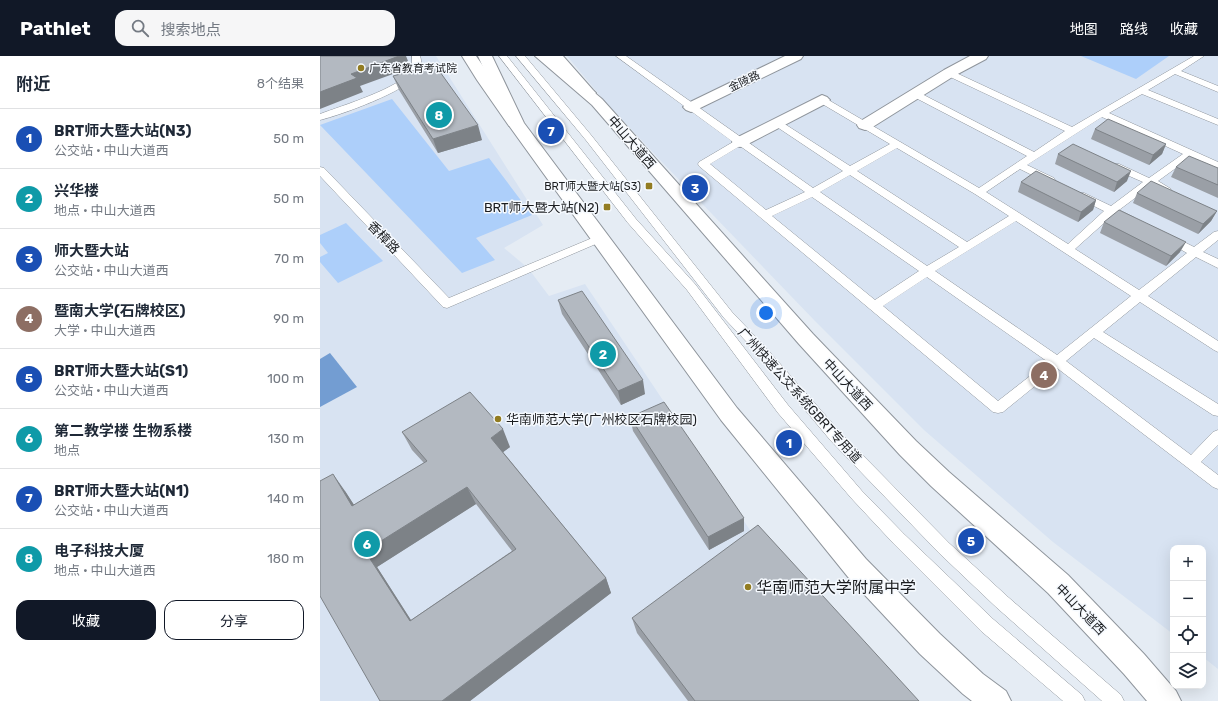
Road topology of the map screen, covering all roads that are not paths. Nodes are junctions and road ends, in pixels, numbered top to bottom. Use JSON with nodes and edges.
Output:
{"nodes":[{"id":1,"x":416,"y":56,"type":"edge"},
{"id":2,"x":469,"y":56,"type":"edge"},
{"id":3,"x":485,"y":56,"type":"edge"},
{"id":4,"x":503,"y":56,"type":"edge"},
{"id":5,"x":520,"y":56,"type":"edge"},
{"id":6,"x":542,"y":56,"type":"edge"},
{"id":7,"x":555,"y":56,"type":"edge"},
{"id":8,"x":620,"y":56,"type":"edge"},
{"id":9,"x":796,"y":56,"type":"edge"},
{"id":10,"x":981,"y":56,"type":"edge"},
{"id":11,"x":1200,"y":56,"type":"edge"},
{"id":12,"x":1175,"y":71,"type":"junction"},
{"id":13,"x":949,"y":74,"type":"junction"},
{"id":14,"x":1218,"y":89,"type":"edge"},
{"id":15,"x":1142,"y":91,"type":"junction"},
{"id":16,"x":915,"y":94,"type":"junction"},
{"id":17,"x":822,"y":100,"type":"joint"},
{"id":18,"x":597,"y":102,"type":"junction"},
{"id":19,"x":691,"y":107,"type":"junction"},
{"id":20,"x":1103,"y":114,"type":"junction"},
{"id":21,"x":320,"y":116,"type":"edge"},
{"id":22,"x":1218,"y":122,"type":"edge"},
{"id":23,"x":777,"y":123,"type":"junction"},
{"id":24,"x":516,"y":124,"type":"junction"},
{"id":25,"x":865,"y":125,"type":"junction"},
{"id":26,"x":1072,"y":131,"type":"junction"},
{"id":27,"x":740,"y":142,"type":"junction"},
{"id":28,"x":897,"y":144,"type":"junction"},
{"id":29,"x":1190,"y":153,"type":"junction"},
{"id":30,"x":1033,"y":155,"type":"junction"},
{"id":31,"x":1108,"y":163,"type":"edge"},
{"id":32,"x":1019,"y":166,"type":"junction"},
{"id":33,"x":1218,"y":166,"type":"edge"},
{"id":34,"x":320,"y":170,"type":"edge"},
{"id":35,"x":851,"y":171,"type":"junction"},
{"id":36,"x":1150,"y":182,"type":"junction"},
{"id":37,"x":813,"y":192,"type":"junction"},
{"id":38,"x":979,"y":192,"type":"junction"},
{"id":39,"x":1178,"y":195,"type":"edge"},
{"id":40,"x":1112,"y":210,"type":"junction"},
{"id":41,"x":765,"y":215,"type":"junction"},
{"id":42,"x":1017,"y":216,"type":"junction"},
{"id":43,"x":1140,"y":224,"type":"edge"},
{"id":44,"x":1218,"y":234,"type":"edge"},
{"id":45,"x":1161,"y":235,"type":"edge"},
{"id":46,"x":601,"y":238,"type":"junction"},
{"id":47,"x":967,"y":247,"type":"junction"},
{"id":48,"x":1068,"y":250,"type":"junction"},
{"id":49,"x":1196,"y":252,"type":"junction"},
{"id":50,"x":1218,"y":264,"type":"edge"},
{"id":51,"x":927,"y":271,"type":"junction"},
{"id":52,"x":1140,"y":296,"type":"junction"},
{"id":53,"x":875,"y":306,"type":"junction"},
{"id":54,"x":1095,"y":333,"type":"junction"},
{"id":55,"x":1218,"y":347,"type":"edge"},
{"id":56,"x":1058,"y":362,"type":"junction"},
{"id":57,"x":1218,"y":411,"type":"edge"},
{"id":58,"x":1218,"y":436,"type":"edge"},
{"id":59,"x":1192,"y":463,"type":"junction"},
{"id":60,"x":1218,"y":483,"type":"edge"},
{"id":61,"x":1134,"y":664,"type":"junction"},
{"id":62,"x":996,"y":701,"type":"edge"},
{"id":63,"x":1076,"y":701,"type":"edge"},
{"id":64,"x":1114,"y":701,"type":"edge"},
{"id":65,"x":1166,"y":701,"type":"edge"},
{"id":66,"x":1182,"y":701,"type":"edge"}],
"edges":[{"from":1,"to":21,"type":"lane"},
{"from":2,"to":24,"type":"main road"},
{"from":3,"to":24,"type":"main road"},
{"from":4,"to":63,"type":"lane","name":"广州快速公交系统GBRT专用道"},
{"from":5,"to":64,"type":"lane","name":"广州快速公交系统GBRT专用道"},
{"from":6,"to":18,"type":"main road","name":"中山大道西"},
{"from":7,"to":18,"type":"main road"},
{"from":8,"to":19,"type":"lane"},
{"from":9,"to":19,"type":"main road","name":"金陵路"},
{"from":10,"to":13,"type":"main road"},
{"from":11,"to":12,"type":"lane"},
{"from":12,"to":14,"type":"lane"},
{"from":12,"to":15,"type":"lane"},
{"from":13,"to":16,"type":"main road"},
{"from":13,"to":26,"type":"lane"},
{"from":15,"to":20,"type":"lane"},
{"from":15,"to":22,"type":"lane"},
{"from":16,"to":25,"type":"main road"},
{"from":16,"to":30,"type":"lane"},
{"from":17,"to":23,"type":"main road"},
{"from":17,"to":25,"type":"lane"},
{"from":18,"to":61,"type":"main road","name":"中山大道西"},
{"from":19,"to":27,"type":"lane"},
{"from":20,"to":26,"type":"lane"},
{"from":20,"to":29,"type":"lane"},
{"from":23,"to":27,"type":"main road"},
{"from":23,"to":35,"type":"lane"},
{"from":24,"to":46,"type":"main road"},
{"from":25,"to":28,"type":"lane"},
{"from":26,"to":30,"type":"lane"},
{"from":27,"to":37,"type":"lane"},
{"from":27,"to":41,"type":"lane"},
{"from":28,"to":35,"type":"lane"},
{"from":28,"to":38,"type":"lane"},
{"from":29,"to":33,"type":"lane"},
{"from":29,"to":36,"type":"lane"},
{"from":30,"to":32,"type":"lane"},
{"from":31,"to":36,"type":"lane"},
{"from":32,"to":38,"type":"lane"},
{"from":32,"to":40,"type":"lane"},
{"from":34,"to":46,"type":"lane","name":"香樟路"},
{"from":35,"to":37,"type":"lane"},
{"from":35,"to":47,"type":"lane"},
{"from":36,"to":39,"type":"lane"},
{"from":36,"to":40,"type":"lane"},
{"from":37,"to":41,"type":"lane"},
{"from":37,"to":51,"type":"lane"},
{"from":38,"to":42,"type":"lane"},
{"from":40,"to":43,"type":"lane"},
{"from":40,"to":48,"type":"lane"},
{"from":41,"to":53,"type":"lane"},
{"from":42,"to":47,"type":"lane"},
{"from":42,"to":48,"type":"lane"},
{"from":44,"to":49,"type":"lane"},
{"from":45,"to":49,"type":"lane"},
{"from":46,"to":62,"type":"main road"},
{"from":47,"to":51,"type":"lane"},
{"from":48,"to":52,"type":"lane"},
{"from":49,"to":50,"type":"lane"},
{"from":49,"to":52,"type":"lane"},
{"from":51,"to":53,"type":"lane"},
{"from":51,"to":56,"type":"lane"},
{"from":52,"to":54,"type":"lane"},
{"from":52,"to":55,"type":"lane"},
{"from":53,"to":56,"type":"lane"},
{"from":54,"to":56,"type":"lane"},
{"from":54,"to":57,"type":"lane"},
{"from":56,"to":59,"type":"lane"},
{"from":58,"to":59,"type":"lane"},
{"from":59,"to":60,"type":"lane"},
{"from":61,"to":65,"type":"main road","name":"中山大道西"},
{"from":61,"to":66,"type":"main road"}]}
